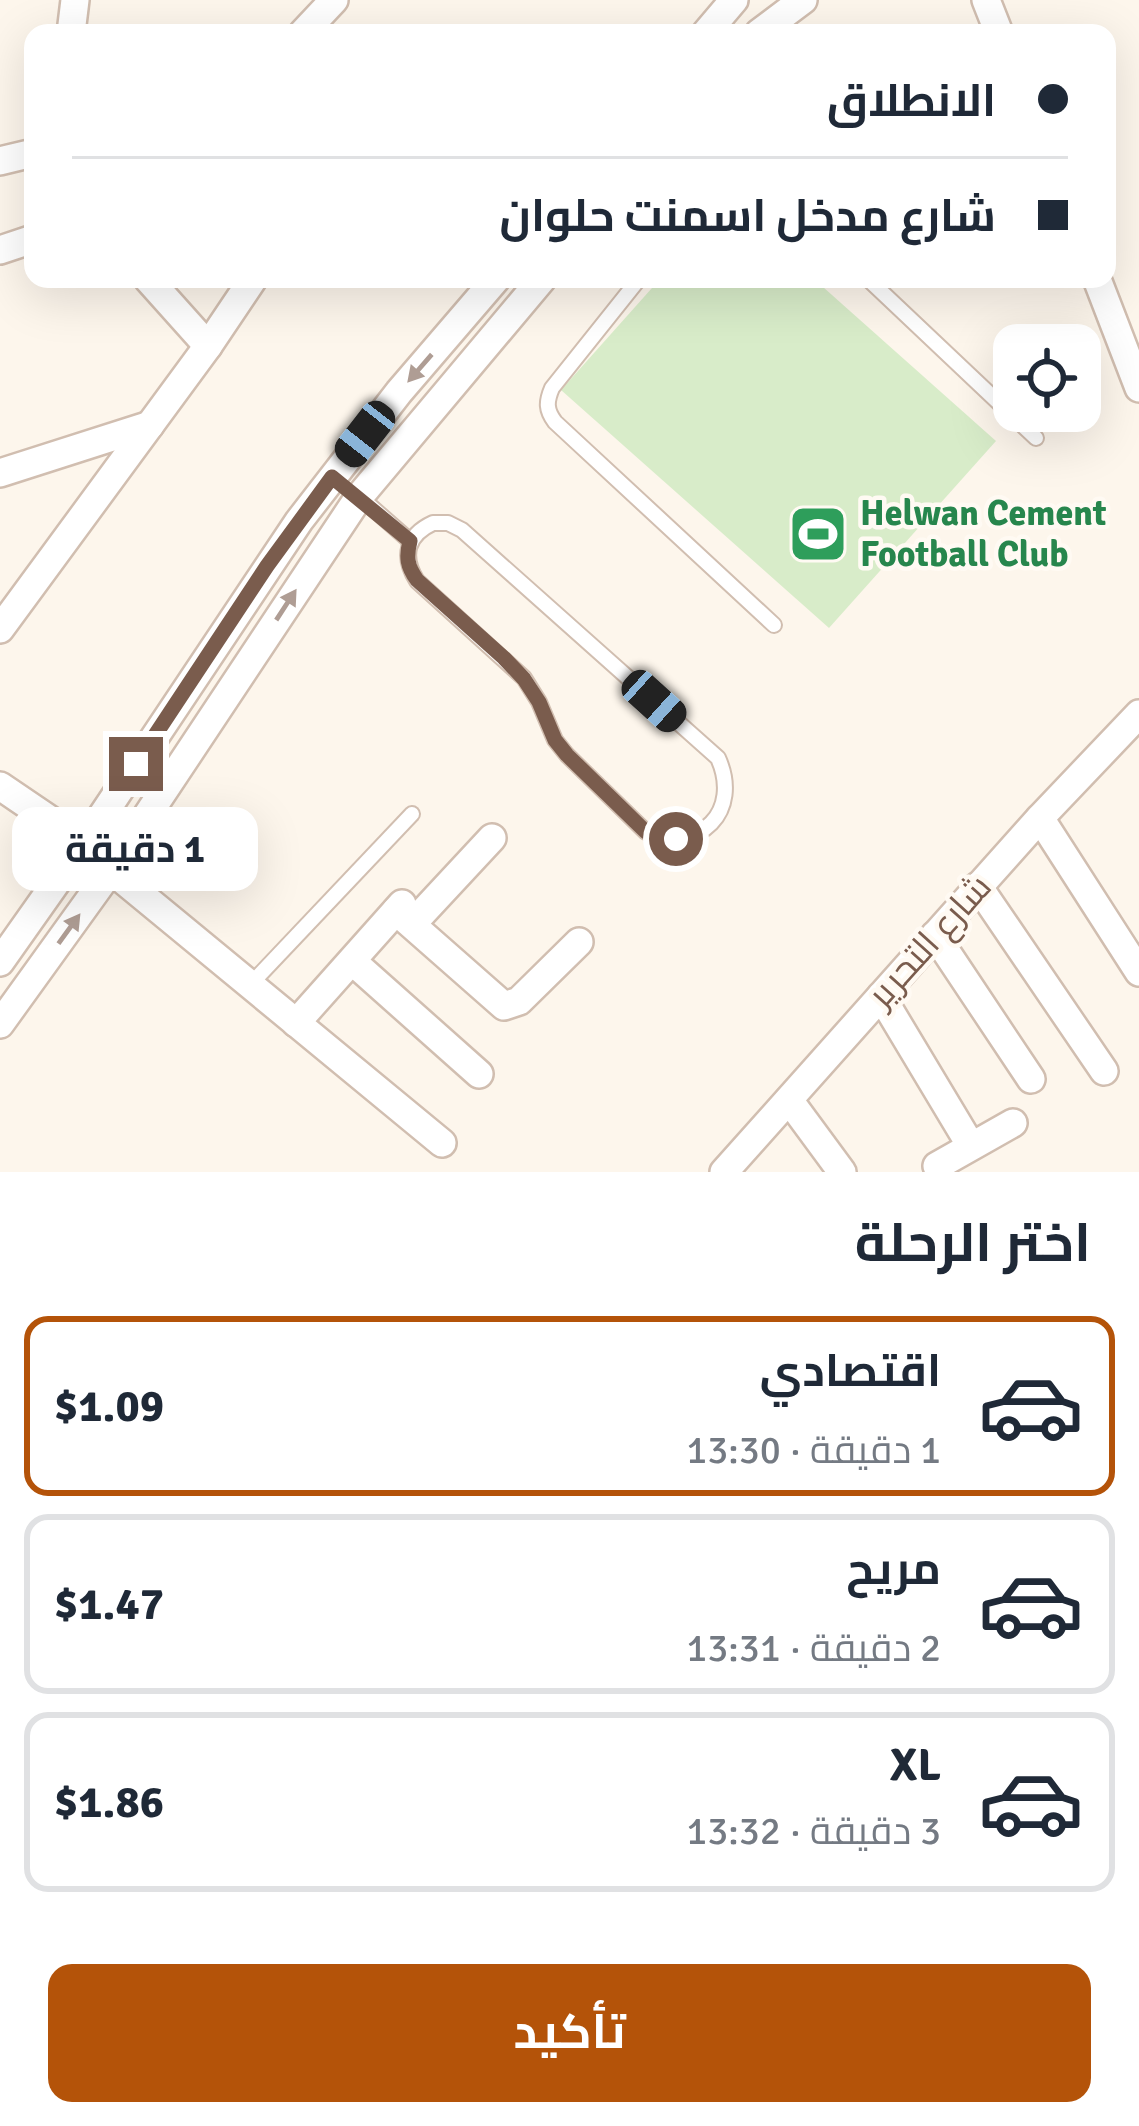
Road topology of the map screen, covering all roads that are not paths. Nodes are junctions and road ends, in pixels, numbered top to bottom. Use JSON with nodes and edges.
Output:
{"nodes":[{"id":1,"x":334,"y":0,"type":"edge"},
{"id":2,"x":734,"y":0,"type":"edge"},
{"id":3,"x":803,"y":0,"type":"edge"},
{"id":4,"x":311,"y":24,"type":"edge"},
{"id":5,"x":714,"y":24,"type":"edge"},
{"id":6,"x":771,"y":24,"type":"edge"},
{"id":7,"x":156,"y":288,"type":"edge"},
{"id":8,"x":247,"y":288,"type":"edge"},
{"id":9,"x":488,"y":288,"type":"edge"},
{"id":10,"x":534,"y":288,"type":"edge"},
{"id":11,"x":632,"y":288,"type":"edge"},
{"id":12,"x":878,"y":288,"type":"edge"},
{"id":13,"x":1100,"y":288,"type":"edge"},
{"id":14,"x":208,"y":346,"type":"junction"},
{"id":15,"x":1139,"y":388,"type":"edge"},
{"id":16,"x":151,"y":424,"type":"junction"},
{"id":17,"x":1036,"y":438,"type":"dead end"},
{"id":18,"x":0,"y":473,"type":"edge"},
{"id":19,"x":332,"y":477,"type":"junction"},
{"id":20,"x":359,"y":497,"type":"junction"},
{"id":21,"x":410,"y":541,"type":"junction"},
{"id":22,"x":774,"y":625,"type":"dead end"},
{"id":23,"x":0,"y":629,"type":"edge"},
{"id":24,"x":1139,"y":714,"type":"edge"},
{"id":25,"x":0,"y":786,"type":"edge"},
{"id":26,"x":412,"y":814,"type":"dead end"},
{"id":27,"x":1040,"y":818,"type":"junction"},
{"id":28,"x":491,"y":838,"type":"dead end"},
{"id":29,"x":84,"y":843,"type":"junction"},
{"id":30,"x":111,"y":870,"type":"junction"},
{"id":31,"x":979,"y":886,"type":"junction"},
{"id":32,"x":403,"y":913,"type":"junction"},
{"id":33,"x":935,"y":935,"type":"junction"},
{"id":34,"x":579,"y":942,"type":"dead end"},
{"id":35,"x":352,"y":961,"type":"junction"},
{"id":36,"x":0,"y":962,"type":"edge"},
{"id":37,"x":1139,"y":972,"type":"edge"},
{"id":38,"x":250,"y":985,"type":"junction"},
{"id":39,"x":881,"y":996,"type":"junction"},
{"id":40,"x":296,"y":1023,"type":"junction"},
{"id":41,"x":0,"y":1024,"type":"edge"},
{"id":42,"x":1104,"y":1071,"type":"dead end"},
{"id":43,"x":478,"y":1074,"type":"dead end"},
{"id":44,"x":1031,"y":1078,"type":"dead end"},
{"id":45,"x":789,"y":1100,"type":"junction"},
{"id":46,"x":1013,"y":1123,"type":"dead end"},
{"id":47,"x":442,"y":1143,"type":"dead end"},
{"id":48,"x":971,"y":1146,"type":"junction"},
{"id":49,"x":937,"y":1166,"type":"dead end"},
{"id":50,"x":724,"y":1172,"type":"edge"},
{"id":51,"x":842,"y":1172,"type":"edge"}],
"edges":[{"from":1,"to":4,"type":"street"},
{"from":2,"to":5,"type":"street"},
{"from":3,"to":6,"type":"street"},
{"from":7,"to":14,"type":"street"},
{"from":8,"to":14,"type":"street"},
{"from":9,"to":19,"type":"street","one_way":true},
{"from":10,"to":20,"type":"street"},
{"from":11,"to":22,"type":"lane"},
{"from":12,"to":17,"type":"lane"},
{"from":13,"to":15,"type":"street"},
{"from":14,"to":16,"type":"street"},
{"from":16,"to":18,"type":"street"},
{"from":16,"to":23,"type":"street"},
{"from":19,"to":20,"type":"street"},
{"from":19,"to":29,"type":"street"},
{"from":20,"to":21,"type":"lane"},
{"from":30,"to":20,"type":"street","one_way":true},
{"from":21,"to":21,"type":"lane"},
{"from":24,"to":27,"type":"street","name":"شارع التحرير"},
{"from":25,"to":29,"type":"street"},
{"from":26,"to":38,"type":"lane"},
{"from":27,"to":31,"type":"street","name":"شارع التحرير"},
{"from":27,"to":37,"type":"street"},
{"from":28,"to":32,"type":"street"},
{"from":29,"to":30,"type":"street"},
{"from":29,"to":36,"type":"street"},
{"from":30,"to":38,"type":"street"},
{"from":41,"to":30,"type":"street","one_way":true},
{"from":31,"to":33,"type":"street","name":"شارع التحرير"},
{"from":31,"to":42,"type":"street"},
{"from":32,"to":34,"type":"street"},
{"from":32,"to":35,"type":"street"},
{"from":33,"to":39,"type":"street","name":"شارع التحرير"},
{"from":33,"to":44,"type":"street"},
{"from":35,"to":40,"type":"street"},
{"from":35,"to":43,"type":"street"},
{"from":38,"to":40,"type":"street"},
{"from":39,"to":45,"type":"street","name":"شارع التحرير"},
{"from":39,"to":48,"type":"street"},
{"from":40,"to":47,"type":"street"},
{"from":45,"to":50,"type":"street","name":"شارع التحرير"},
{"from":45,"to":51,"type":"street"},
{"from":46,"to":48,"type":"street"},
{"from":48,"to":49,"type":"street"}]}
